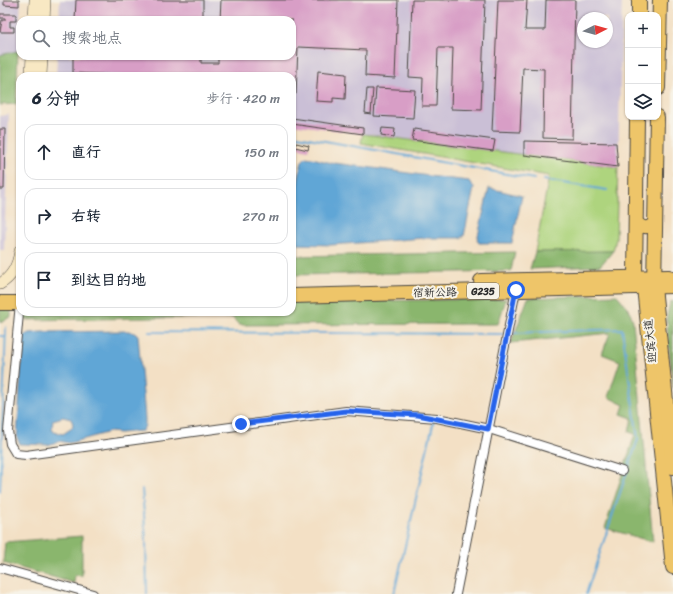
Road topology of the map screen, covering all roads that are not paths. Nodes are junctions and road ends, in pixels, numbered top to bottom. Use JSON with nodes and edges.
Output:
{"nodes":[{"id":1,"x":35,"y":0,"type":"edge"},
{"id":2,"x":45,"y":0,"type":"edge"},
{"id":3,"x":639,"y":0,"type":"edge"},
{"id":4,"x":660,"y":0,"type":"edge"},
{"id":5,"x":639,"y":12,"type":"edge"},
{"id":6,"x":34,"y":16,"type":"edge"},
{"id":7,"x":44,"y":16,"type":"edge"},
{"id":8,"x":32,"y":60,"type":"edge"},
{"id":9,"x":42,"y":60,"type":"edge"},
{"id":10,"x":31,"y":72,"type":"edge"},
{"id":11,"x":41,"y":72,"type":"edge"},
{"id":12,"x":658,"y":84,"type":"edge"},
{"id":13,"x":637,"y":120,"type":"edge"},
{"id":14,"x":657,"y":120,"type":"edge"},
{"id":15,"x":636,"y":222,"type":"junction"},
{"id":16,"x":655,"y":222,"type":"junction"},
{"id":17,"x":16,"y":267,"type":"edge"},
{"id":18,"x":673,"y":276,"type":"edge"},
{"id":19,"x":647,"y":282,"type":"junction"},
{"id":20,"x":0,"y":284,"type":"edge"},
{"id":21,"x":296,"y":286,"type":"edge"},
{"id":22,"x":673,"y":286,"type":"edge"},
{"id":23,"x":516,"y":290,"type":"junction"},
{"id":24,"x":16,"y":293,"type":"edge"},
{"id":25,"x":0,"y":294,"type":"edge"},
{"id":26,"x":296,"y":296,"type":"edge"},
{"id":27,"x":0,"y":303,"type":"edge"},
{"id":28,"x":16,"y":303,"type":"edge"},
{"id":29,"x":19,"y":316,"type":"edge"},
{"id":30,"x":488,"y":429,"type":"junction"},
{"id":31,"x":673,"y":467,"type":"edge"},
{"id":32,"x":622,"y":471,"type":"dead end"},
{"id":33,"x":673,"y":567,"type":"edge"},
{"id":34,"x":0,"y":568,"type":"edge"},
{"id":35,"x":93,"y":594,"type":"edge"},
{"id":36,"x":456,"y":594,"type":"edge"}],
"edges":[{"from":1,"to":6,"type":"street"},
{"from":2,"to":7,"type":"street"},
{"from":3,"to":5,"type":"highway"},
{"from":4,"to":12,"type":"highway"},
{"from":8,"to":10,"type":"street"},
{"from":9,"to":11,"type":"street"},
{"from":13,"to":15,"type":"highway","name":"迎宾大道"},
{"from":14,"to":16,"type":"highway","name":"迎宾大道"},
{"from":15,"to":16,"type":"main road"},
{"from":15,"to":19,"type":"highway","name":"迎宾大道"},
{"from":16,"to":19,"type":"highway","name":"迎宾大道"},
{"from":17,"to":20,"type":"street"},
{"from":18,"to":19,"type":"highway","name":"宿新公路","number":"G235"},
{"from":19,"to":21,"type":"highway","name":"宿新公路","number":"G235"},
{"from":19,"to":22,"type":"highway","name":"宿新公路","number":"G235"},
{"from":19,"to":23,"type":"highway","name":"宿新公路","number":"G235"},
{"from":19,"to":31,"type":"highway","name":"迎宾大道"},
{"from":19,"to":33,"type":"highway","name":"迎宾大道"},
{"from":23,"to":26,"type":"highway","name":"宿新公路","number":"G235"},
{"from":23,"to":30,"type":"street"},
{"from":24,"to":25,"type":"highway"},
{"from":27,"to":28,"type":"highway"},
{"from":29,"to":30,"type":"street"},
{"from":30,"to":32,"type":"street"},
{"from":30,"to":36,"type":"street"},
{"from":34,"to":35,"type":"street"}]}
